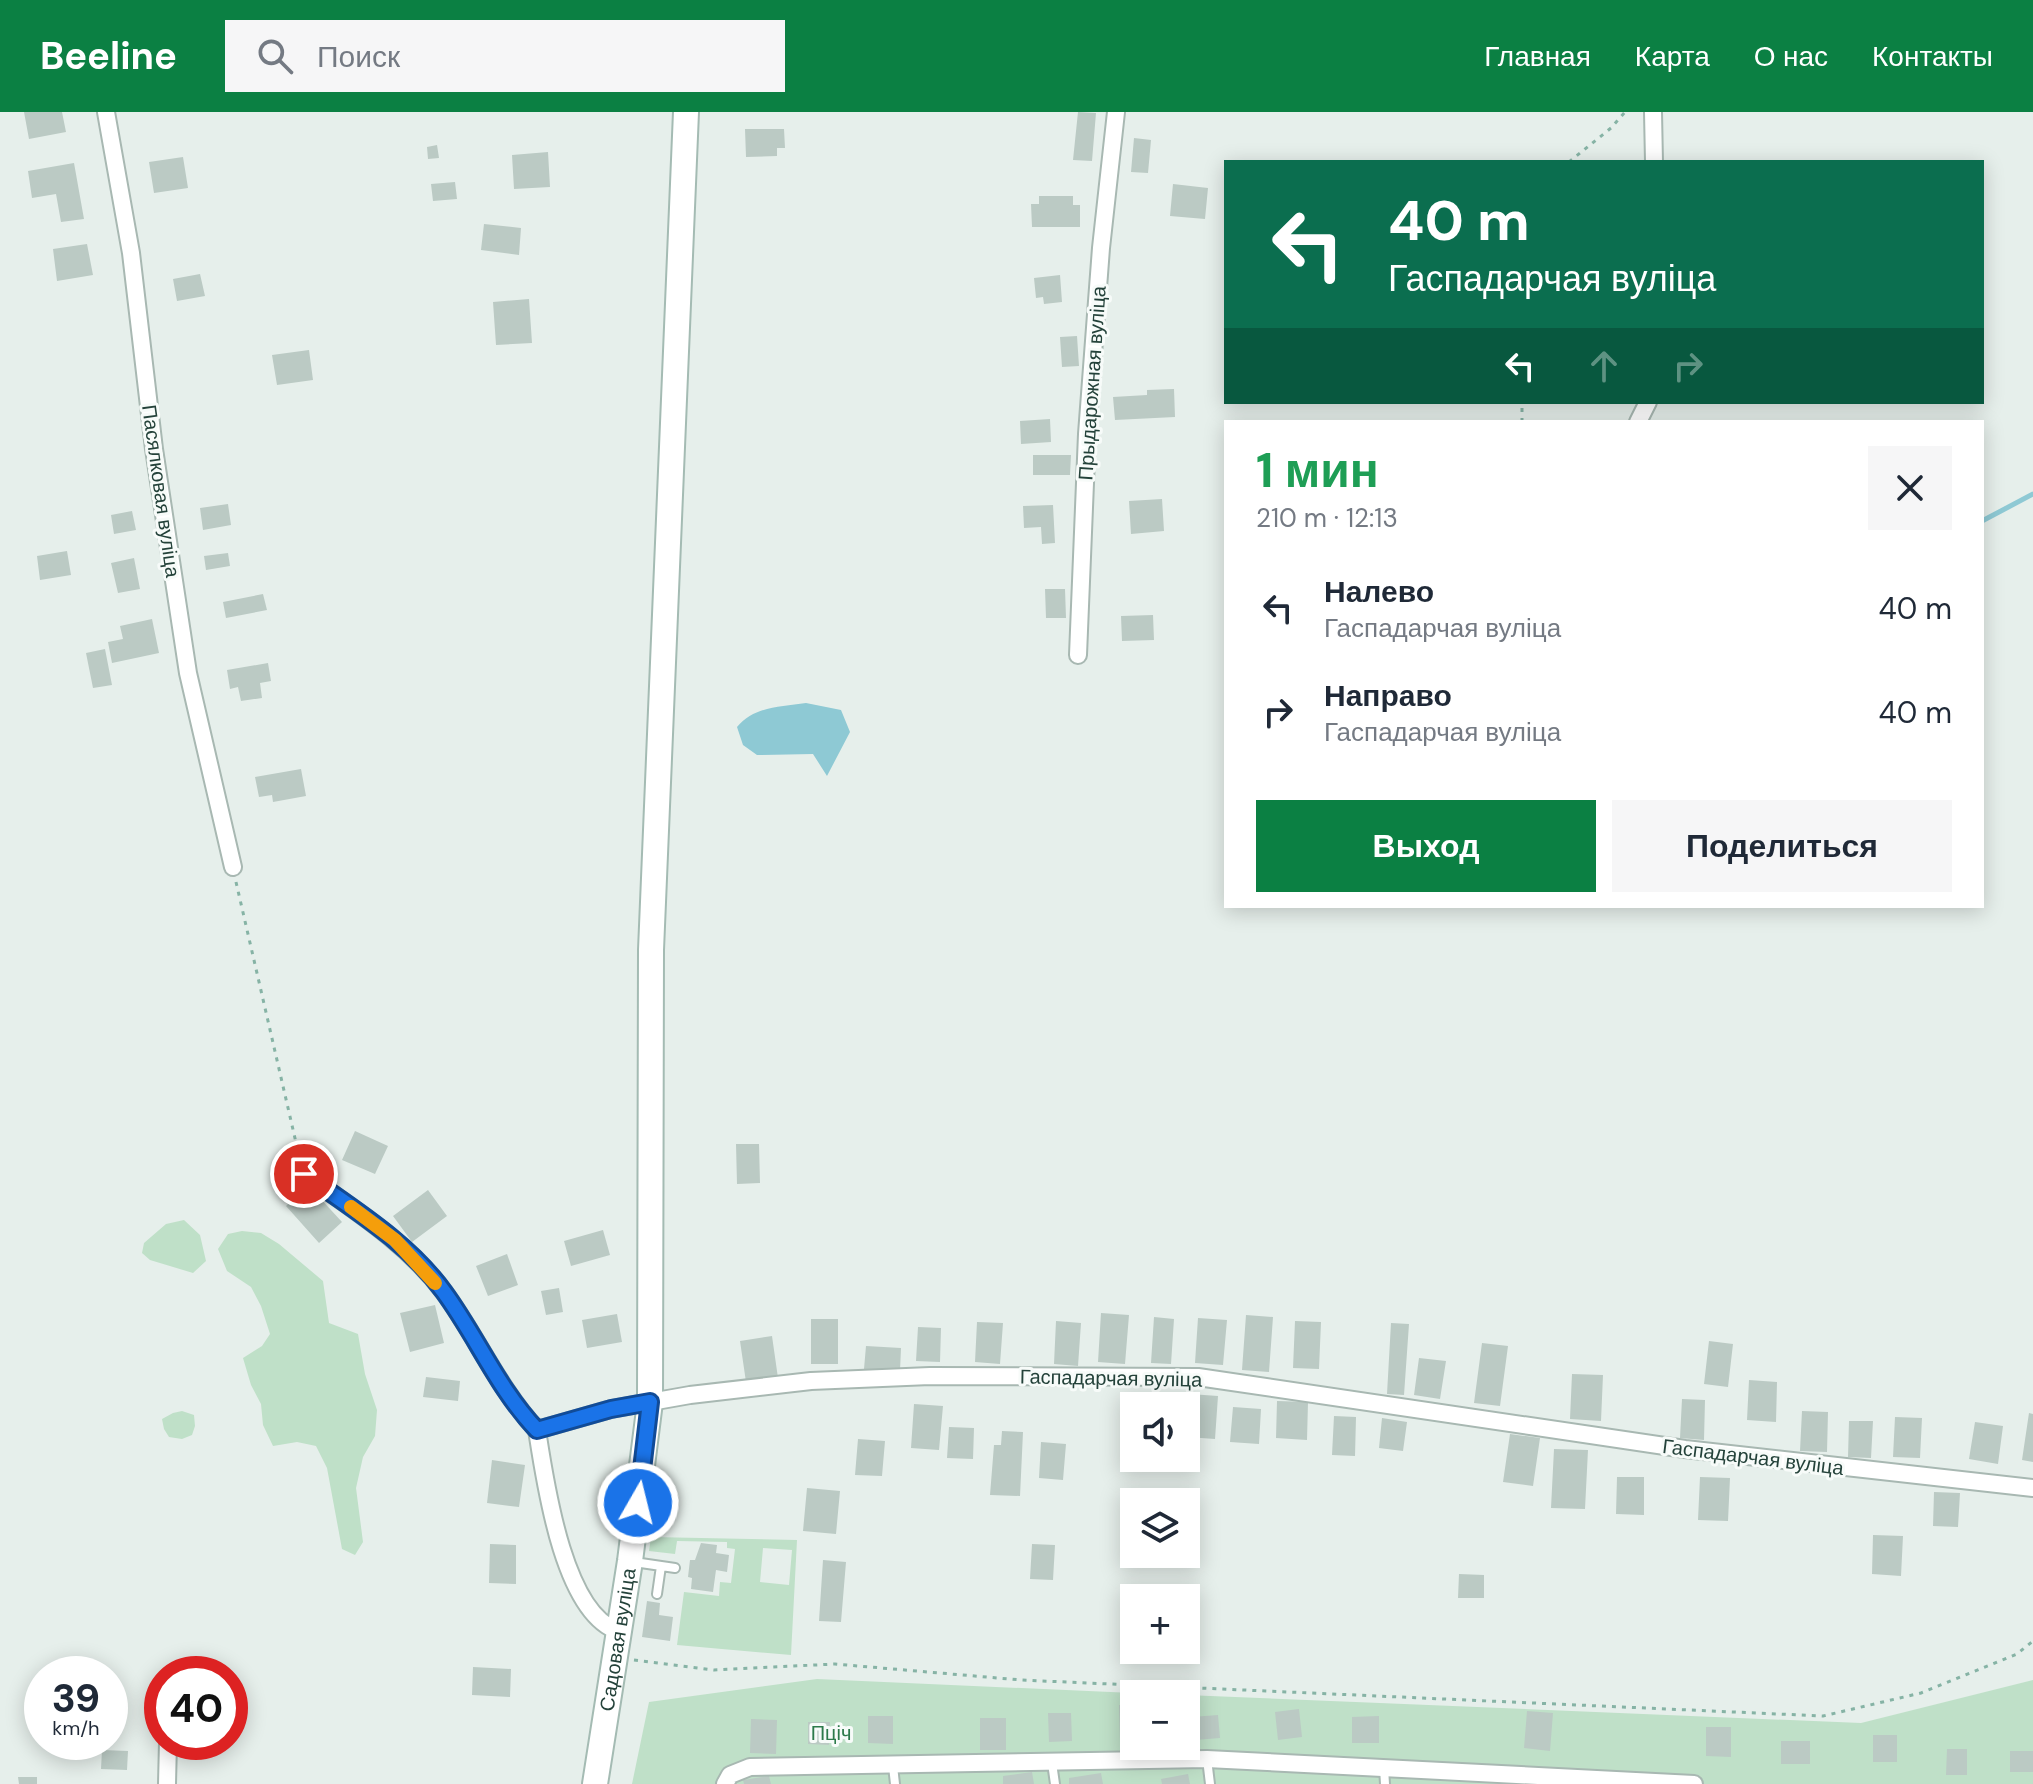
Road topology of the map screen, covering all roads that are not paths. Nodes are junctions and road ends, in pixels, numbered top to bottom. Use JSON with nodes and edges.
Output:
{"nodes":[{"id":1,"x":106,"y":112,"type":"edge"},
{"id":2,"x":1116,"y":112,"type":"edge"},
{"id":3,"x":1653,"y":112,"type":"edge"},
{"id":4,"x":686,"y":117,"type":"edge"},
{"id":5,"x":1654,"y":160,"type":"edge"},
{"id":6,"x":1078,"y":655,"type":"dead end"},
{"id":7,"x":233,"y":867,"type":"road end"},
{"id":8,"x":304,"y":1174,"type":"road end"},
{"id":9,"x":650,"y":1402,"type":"junction"},
{"id":10,"x":537,"y":1430,"type":"junction"},
{"id":11,"x":2033,"y":1488,"type":"edge"},
{"id":12,"x":630,"y":1561,"type":"junction"},
{"id":13,"x":661,"y":1566,"type":"junction"},
{"id":14,"x":675,"y":1568,"type":"dead end"},
{"id":15,"x":657,"y":1594,"type":"dead end"},
{"id":16,"x":618,"y":1631,"type":"junction"},
{"id":17,"x":1207,"y":1759,"type":"junction"},
{"id":18,"x":168,"y":1760,"type":"edge"},
{"id":19,"x":1052,"y":1763,"type":"junction"},
{"id":20,"x":893,"y":1766,"type":"junction"},
{"id":21,"x":1385,"y":1776,"type":"edge"},
{"id":22,"x":1533,"y":1780,"type":"edge"},
{"id":23,"x":167,"y":1784,"type":"edge"},
{"id":24,"x":595,"y":1784,"type":"edge"},
{"id":25,"x":725,"y":1784,"type":"edge"},
{"id":26,"x":895,"y":1784,"type":"edge"},
{"id":27,"x":1055,"y":1784,"type":"edge"},
{"id":28,"x":1210,"y":1784,"type":"edge"},
{"id":29,"x":1694,"y":1784,"type":"edge"}],
"edges":[{"from":1,"to":7,"type":"street","name":"Пасялковая вуліца"},
{"from":2,"to":6,"type":"street","name":"Прыдарожная вуліца"},
{"from":3,"to":5,"type":"street"},
{"from":4,"to":9,"type":"street","name":"Садовая вуліца"},
{"from":8,"to":10,"type":"street"},
{"from":9,"to":10,"type":"street","name":"Гаспадарчая вуліца"},
{"from":9,"to":11,"type":"street","name":"Гаспадарчая вуліца"},
{"from":9,"to":12,"type":"street","name":"Садовая вуліца"},
{"from":10,"to":16,"type":"street"},
{"from":12,"to":13,"type":"lane"},
{"from":12,"to":16,"type":"street","name":"Садовая вуліца"},
{"from":13,"to":14,"type":"lane"},
{"from":13,"to":15,"type":"lane"},
{"from":16,"to":24,"type":"street","name":"Садовая вуліца"},
{"from":17,"to":19,"type":"street"},
{"from":17,"to":21,"type":"street"},
{"from":17,"to":28,"type":"lane"},
{"from":18,"to":23,"type":"street"},
{"from":19,"to":20,"type":"street"},
{"from":19,"to":27,"type":"lane"},
{"from":20,"to":25,"type":"street"},
{"from":20,"to":26,"type":"lane"},
{"from":21,"to":22,"type":"street"},
{"from":22,"to":29,"type":"street"}]}
